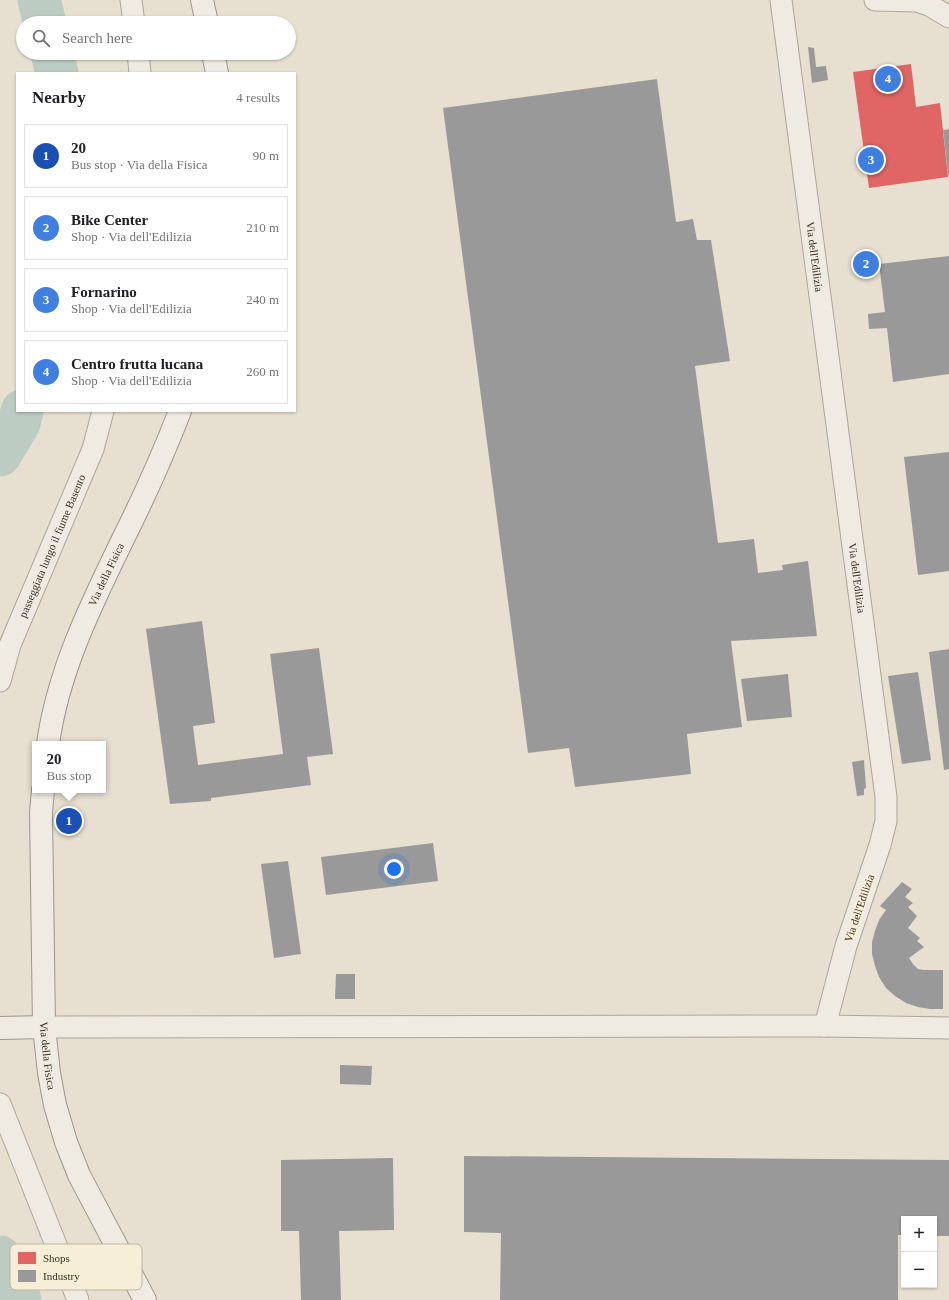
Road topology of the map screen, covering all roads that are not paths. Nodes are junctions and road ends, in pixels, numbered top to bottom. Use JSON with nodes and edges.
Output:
{"nodes":[{"id":1,"x":131,"y":0,"type":"edge"},
{"id":2,"x":202,"y":0,"type":"edge"},
{"id":3,"x":781,"y":0,"type":"edge"},
{"id":4,"x":875,"y":0,"type":"edge"},
{"id":5,"x":133,"y":16,"type":"edge"},
{"id":6,"x":205,"y":16,"type":"edge"},
{"id":7,"x":949,"y":17,"type":"edge"},
{"id":8,"x":139,"y":60,"type":"edge"},
{"id":9,"x":214,"y":60,"type":"edge"},
{"id":10,"x":140,"y":72,"type":"edge"},
{"id":11,"x":217,"y":72,"type":"edge"},
{"id":12,"x":103,"y":412,"type":"edge"},
{"id":13,"x":180,"y":412,"type":"edge"},
{"id":14,"x":0,"y":681,"type":"edge"},
{"id":15,"x":49,"y":741,"type":"edge"},
{"id":16,"x":43,"y":793,"type":"edge"},
{"id":17,"x":825,"y":1026,"type":"junction"},
{"id":18,"x":44,"y":1027,"type":"junction"},
{"id":19,"x":0,"y":1028,"type":"edge"},
{"id":20,"x":949,"y":1028,"type":"edge"},
{"id":21,"x":0,"y":1104,"type":"edge"},
{"id":22,"x":56,"y":1244,"type":"edge"},
{"id":23,"x":115,"y":1244,"type":"edge"},
{"id":24,"x":74,"y":1290,"type":"edge"},
{"id":25,"x":139,"y":1290,"type":"edge"},
{"id":26,"x":78,"y":1300,"type":"edge"},
{"id":27,"x":144,"y":1300,"type":"edge"}],
"edges":[{"from":1,"to":5,"type":"street"},
{"from":2,"to":6,"type":"street"},
{"from":3,"to":17,"type":"street","name":"Via dell'Edilizia"},
{"from":4,"to":7,"type":"street"},
{"from":8,"to":10,"type":"street"},
{"from":9,"to":11,"type":"street"},
{"from":12,"to":14,"type":"street","name":"passeggiata lungo il fiume Basento"},
{"from":13,"to":15,"type":"street","name":"Via della Fisica"},
{"from":16,"to":18,"type":"street","name":"Via della Fisica"},
{"from":17,"to":18,"type":"street"},
{"from":17,"to":20,"type":"street"},
{"from":18,"to":19,"type":"street"},
{"from":18,"to":23,"type":"street","name":"Via della Fisica"},
{"from":21,"to":22,"type":"street"},
{"from":24,"to":26,"type":"street"},
{"from":25,"to":27,"type":"street","name":"Via della Fisica"}]}
